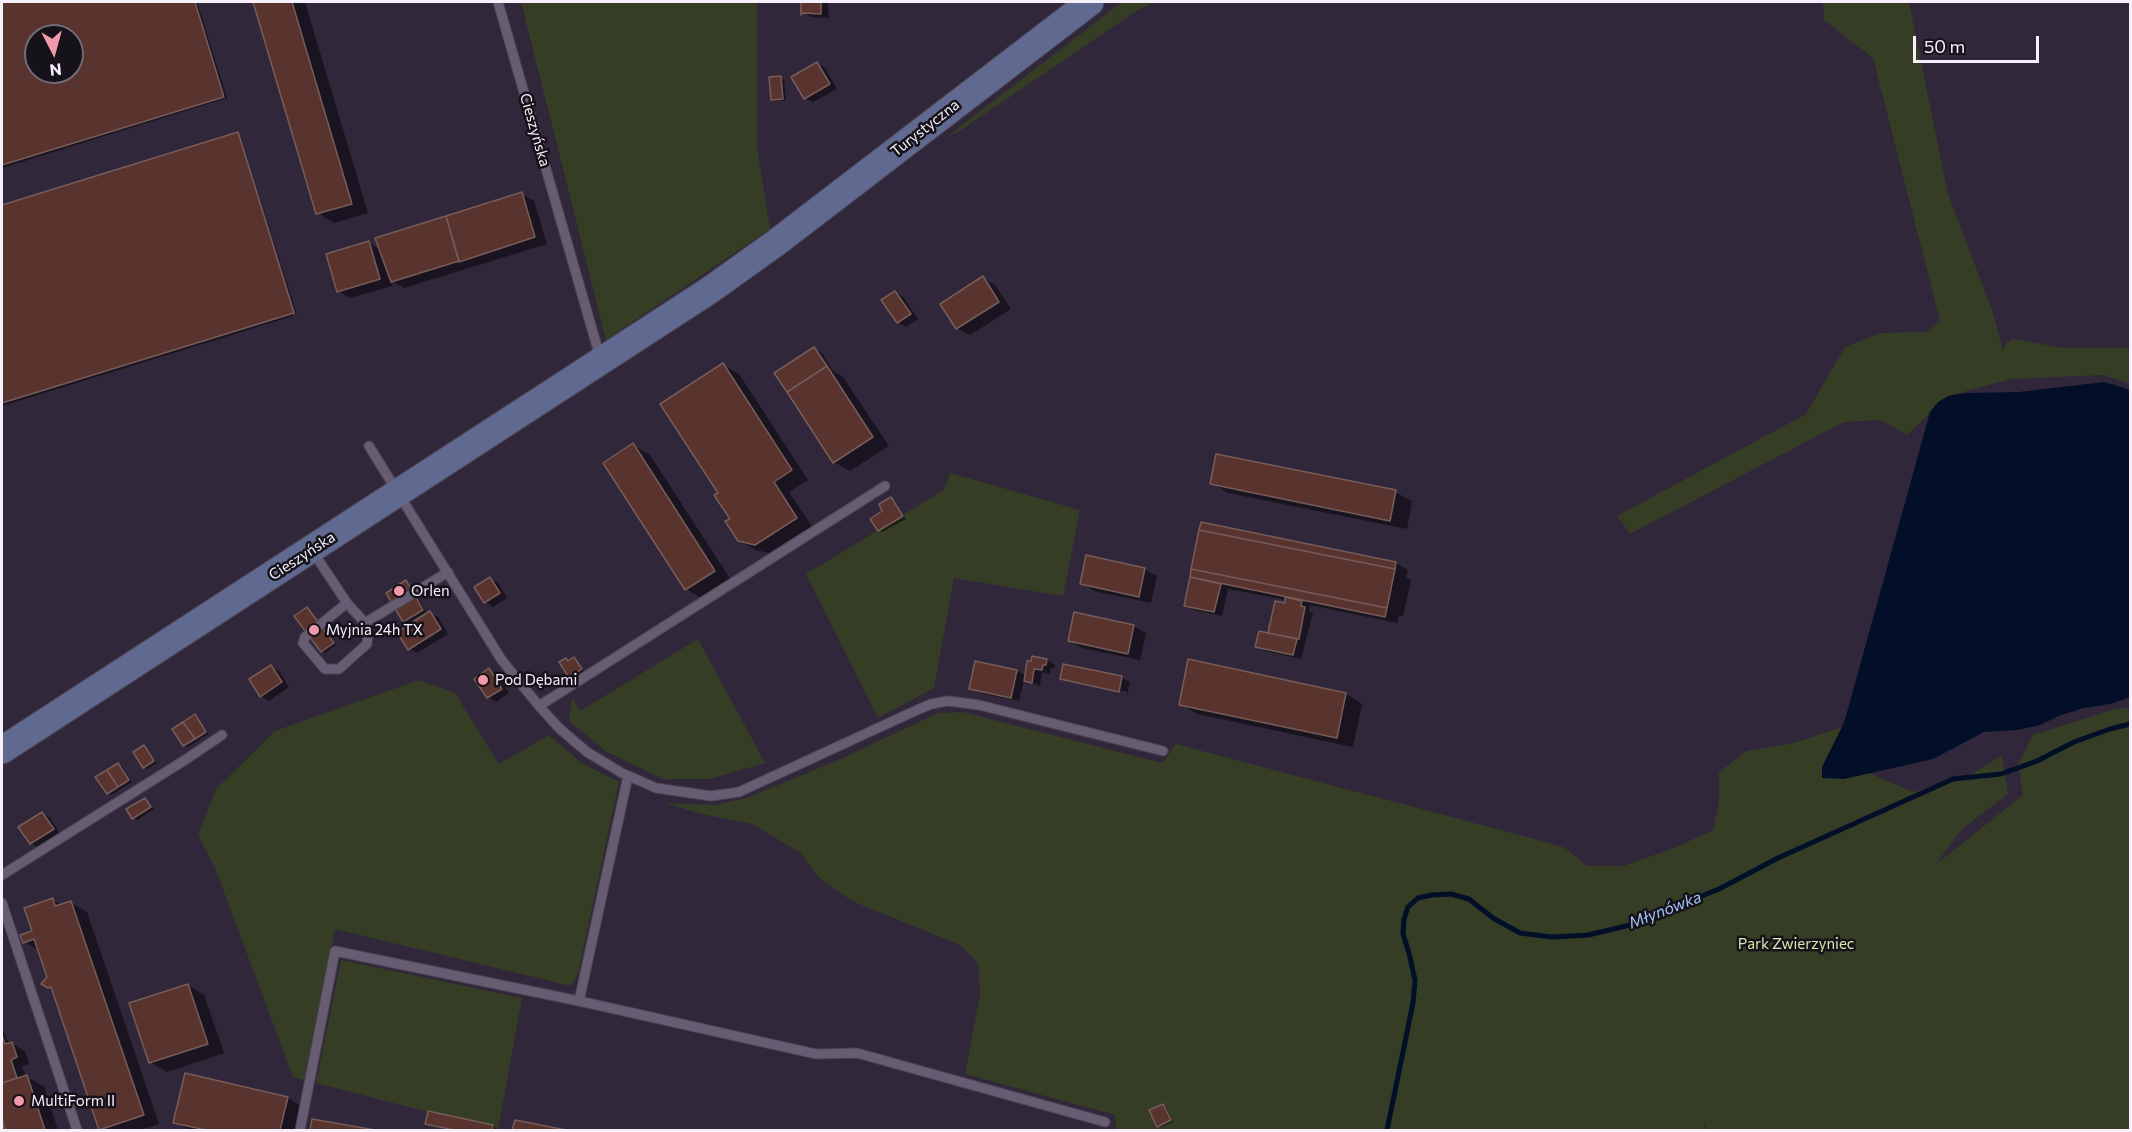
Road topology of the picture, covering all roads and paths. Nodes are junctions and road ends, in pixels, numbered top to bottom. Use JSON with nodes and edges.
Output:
{"nodes":[{"id":1,"x":498,"y":2,"type":"edge"},
{"id":2,"x":1090,"y":2,"type":"edge"},
{"id":3,"x":760,"y":254,"type":"joint"},
{"id":4,"x":603,"y":362,"type":"junction"},
{"id":5,"x":369,"y":446,"type":"dead end"},
{"id":6,"x":885,"y":486,"type":"dead end"},
{"id":7,"x":399,"y":494,"type":"junction"},
{"id":8,"x":311,"y":550,"type":"junction"},
{"id":9,"x":448,"y":572,"type":"junction"},
{"id":10,"x":347,"y":603,"type":"junction"},
{"id":11,"x":365,"y":623,"type":"junction"},
{"id":12,"x":539,"y":706,"type":"junction"},
{"id":13,"x":222,"y":735,"type":"dead end"},
{"id":14,"x":2,"y":750,"type":"edge"},
{"id":15,"x":1163,"y":751,"type":"dead end"},
{"id":16,"x":628,"y":776,"type":"junction"},
{"id":17,"x":2,"y":874,"type":"edge"},
{"id":18,"x":2,"y":903,"type":"edge"},
{"id":19,"x":579,"y":1001,"type":"junction"},
{"id":20,"x":1105,"y":1122,"type":"dead end"},
{"id":21,"x":77,"y":1131,"type":"edge"},
{"id":22,"x":300,"y":1131,"type":"edge"}],
"edges":[{"from":1,"to":4,"type":"lane","name":"Cieszyńska"},
{"from":2,"to":3,"type":"main road","name":"Turystyczna"},
{"from":3,"to":4,"type":"main road","name":"Cieszyńska"},
{"from":4,"to":7,"type":"main road","name":"Cieszyńska"},
{"from":5,"to":7,"type":"lane"},
{"from":6,"to":12,"type":"lane"},
{"from":7,"to":8,"type":"main road","name":"Cieszyńska"},
{"from":7,"to":9,"type":"lane"},
{"from":8,"to":10,"type":"lane"},
{"from":8,"to":14,"type":"main road","name":"Cieszyńska"},
{"from":9,"to":11,"type":"lane"},
{"from":9,"to":12,"type":"lane"},
{"from":10,"to":11,"type":"lane"},
{"from":10,"to":11,"type":"lane"},
{"from":12,"to":16,"type":"lane"},
{"from":13,"to":17,"type":"lane"},
{"from":15,"to":16,"type":"lane"},
{"from":16,"to":19,"type":"lane"},
{"from":18,"to":21,"type":"lane"},
{"from":19,"to":20,"type":"lane"},
{"from":19,"to":22,"type":"lane"}]}
